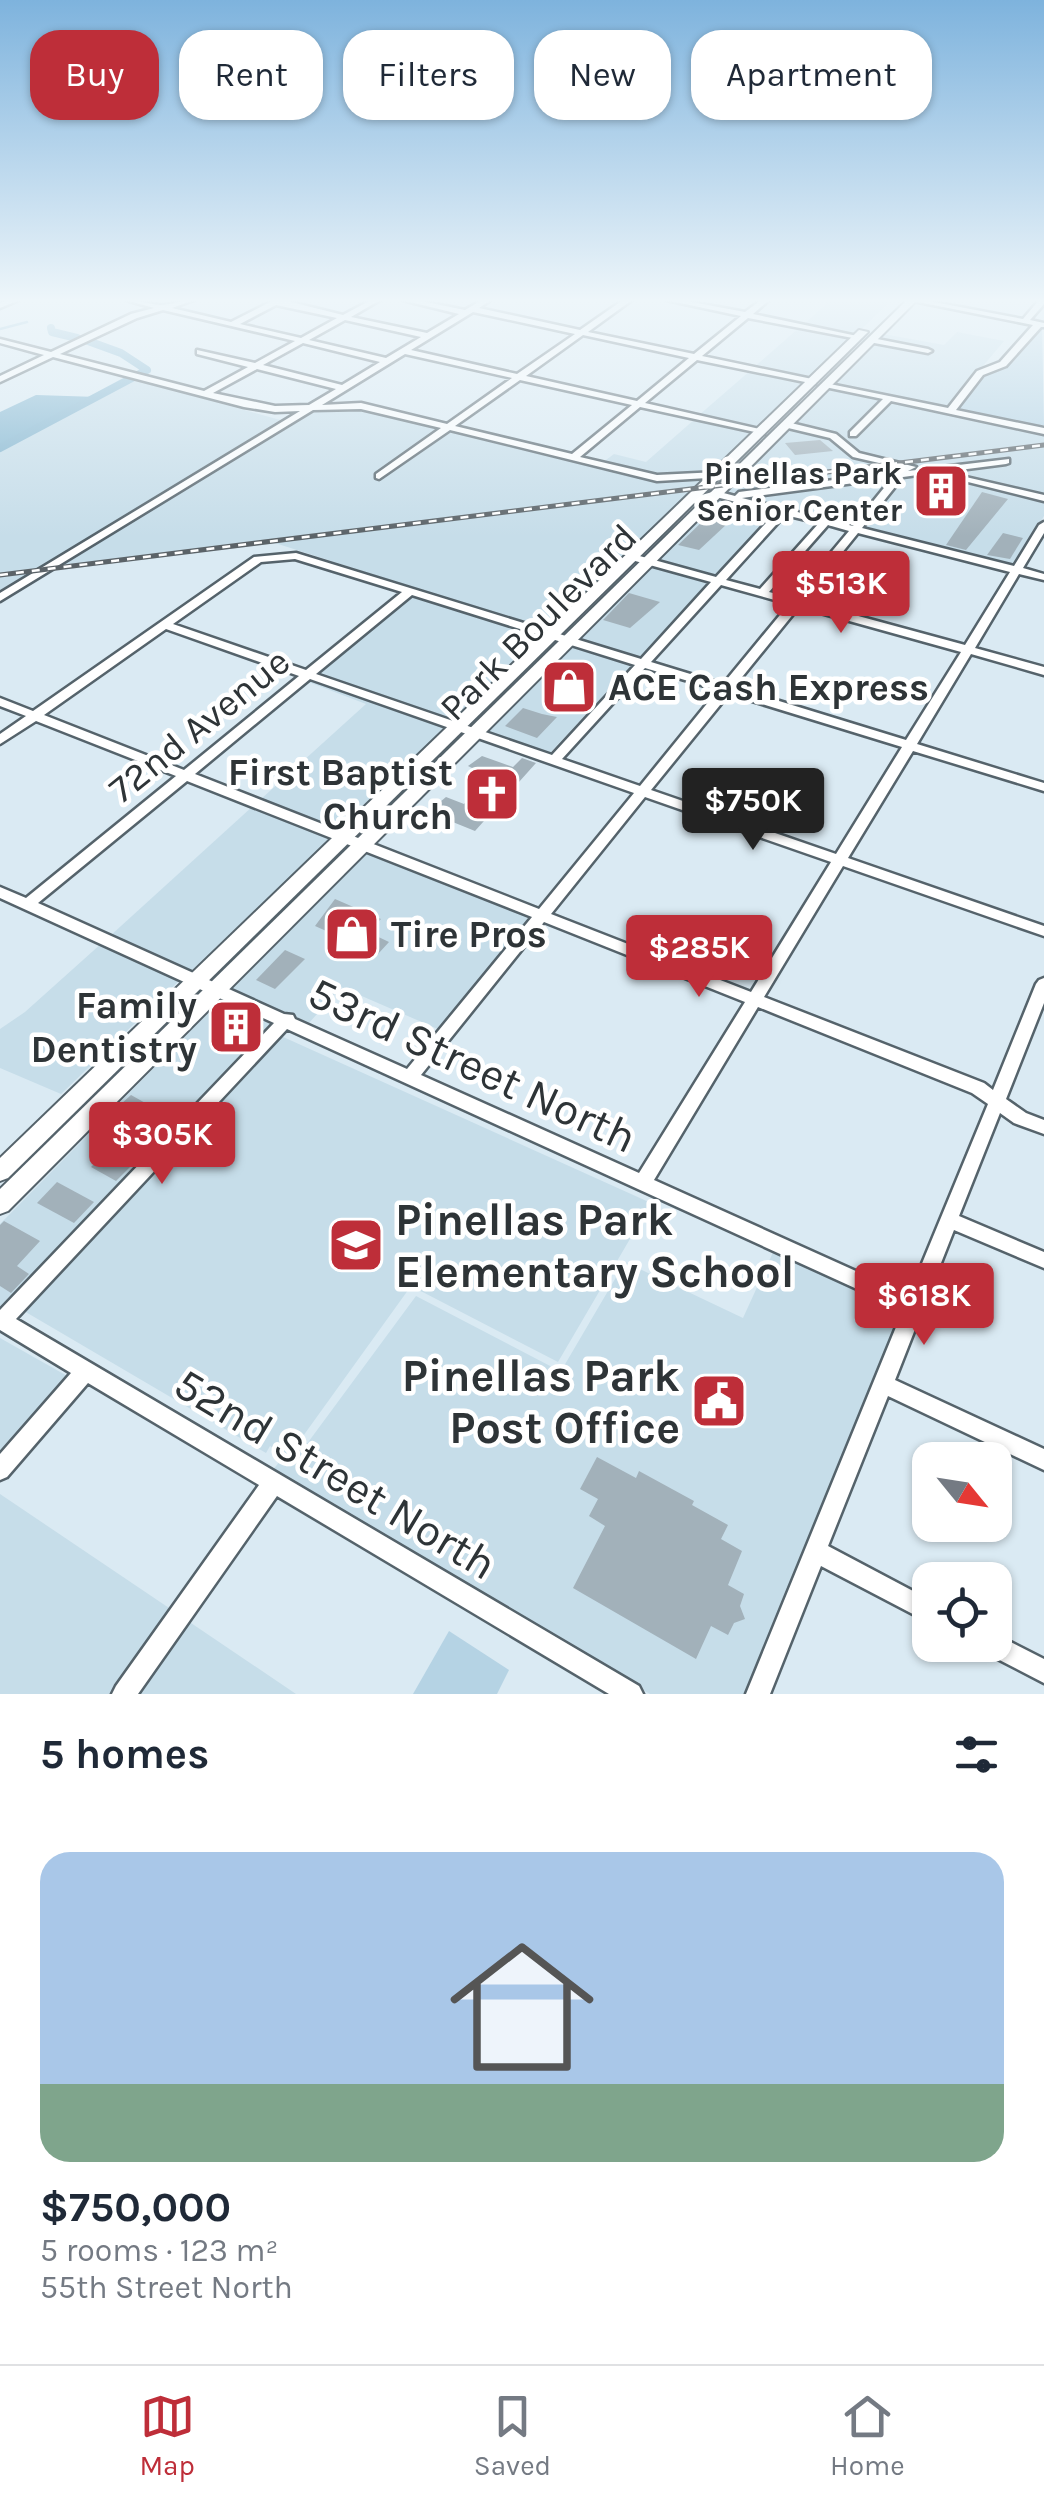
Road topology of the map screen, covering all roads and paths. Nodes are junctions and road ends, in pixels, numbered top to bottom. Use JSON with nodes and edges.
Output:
{"nodes":[{"id":1,"x":149,"y":379,"type":"edge"},
{"id":2,"x":232,"y":379,"type":"edge"},
{"id":3,"x":308,"y":379,"type":"edge"},
{"id":4,"x":359,"y":379,"type":"edge"},
{"id":5,"x":516,"y":379,"type":"edge"},
{"id":6,"x":528,"y":379,"type":"edge"},
{"id":7,"x":669,"y":379,"type":"edge"},
{"id":8,"x":798,"y":379,"type":"edge"},
{"id":9,"x":815,"y":379,"type":"edge"},
{"id":10,"x":826,"y":379,"type":"edge"},
{"id":11,"x":834,"y":379,"type":"edge"},
{"id":12,"x":975,"y":379,"type":"edge"},
{"id":13,"x":812,"y":382,"type":"junction"},
{"id":14,"x":828,"y":385,"type":"junction"},
{"id":15,"x":344,"y":388,"type":"junction"},
{"id":16,"x":204,"y":394,"type":"junction"},
{"id":17,"x":889,"y":398,"type":"junction"},
{"id":18,"x":812,"y":400,"type":"junction"},
{"id":19,"x":638,"y":404,"type":"junction"},
{"id":20,"x":312,"y":407,"type":"junction"},
{"id":21,"x":786,"y":408,"type":"junction"},
{"id":22,"x":950,"y":411,"type":"junction"},
{"id":23,"x":787,"y":425,"type":"junction"},
{"id":24,"x":448,"y":426,"type":"junction"},
{"id":25,"x":1044,"y":431,"type":"edge"},
{"id":26,"x":758,"y":434,"type":"junction"},
{"id":27,"x":853,"y":434,"type":"dead end"},
{"id":28,"x":756,"y":456,"type":"junction"},
{"id":29,"x":573,"y":458,"type":"junction"},
{"id":30,"x":1006,"y":462,"type":"dead end"},
{"id":31,"x":904,"y":470,"type":"junction"},
{"id":32,"x":928,"y":471,"type":"junction"},
{"id":33,"x":738,"y":474,"type":"junction"},
{"id":34,"x":379,"y":476,"type":"dead end"},
{"id":35,"x":714,"y":477,"type":"junction"},
{"id":36,"x":722,"y":495,"type":"junction"},
{"id":37,"x":1044,"y":498,"type":"edge"},
{"id":38,"x":690,"y":501,"type":"junction"},
{"id":39,"x":783,"y":511,"type":"junction"},
{"id":40,"x":825,"y":522,"type":"junction"},
{"id":41,"x":1044,"y":525,"type":"edge"},
{"id":42,"x":856,"y":529,"type":"junction"},
{"id":43,"x":632,"y":557,"type":"junction"},
{"id":44,"x":649,"y":562,"type":"junction"},
{"id":45,"x":1016,"y":570,"type":"junction"},
{"id":46,"x":1044,"y":577,"type":"edge"},
{"id":47,"x":718,"y":581,"type":"junction"},
{"id":48,"x":410,"y":591,"type":"junction"},
{"id":49,"x":762,"y":593,"type":"junction"},
{"id":50,"x":0,"y":598,"type":"edge"},
{"id":51,"x":796,"y":602,"type":"junction"},
{"id":52,"x":165,"y":625,"type":"junction"},
{"id":53,"x":553,"y":634,"type":"junction"},
{"id":54,"x":570,"y":640,"type":"junction"},
{"id":55,"x":968,"y":650,"type":"junction"},
{"id":56,"x":642,"y":663,"type":"junction"},
{"id":57,"x":1044,"y":671,"type":"edge"},
{"id":58,"x":308,"y":675,"type":"junction"},
{"id":59,"x":726,"y":689,"type":"junction"},
{"id":60,"x":0,"y":702,"type":"edge"},
{"id":61,"x":35,"y":716,"type":"junction"},
{"id":62,"x":458,"y":727,"type":"junction"},
{"id":63,"x":476,"y":734,"type":"junction"},
{"id":64,"x":0,"y":740,"type":"edge"},
{"id":65,"x":910,"y":746,"type":"junction"},
{"id":66,"x":554,"y":760,"type":"junction"},
{"id":67,"x":184,"y":776,"type":"junction"},
{"id":68,"x":1044,"y":786,"type":"edge"},
{"id":69,"x":643,"y":791,"type":"junction"},
{"id":70,"x":344,"y":836,"type":"junction"},
{"id":71,"x":364,"y":844,"type":"junction"},
{"id":72,"x":840,"y":860,"type":"junction"},
{"id":73,"x":0,"y":892,"type":"edge"},
{"id":74,"x":27,"y":904,"type":"junction"},
{"id":75,"x":542,"y":916,"type":"junction"},
{"id":76,"x":1044,"y":931,"type":"edge"},
{"id":77,"x":198,"y":979,"type":"junction"},
{"id":78,"x":1044,"y":984,"type":"edge"},
{"id":79,"x":219,"y":988,"type":"junction"},
{"id":80,"x":756,"y":998,"type":"junction"},
{"id":81,"x":1039,"y":1012,"type":"edge"},
{"id":82,"x":287,"y":1019,"type":"junction"},
{"id":83,"x":411,"y":1076,"type":"junction"},
{"id":84,"x":996,"y":1103,"type":"junction"},
{"id":85,"x":1044,"y":1127,"type":"edge"},
{"id":86,"x":0,"y":1172,"type":"edge"},
{"id":87,"x":643,"y":1182,"type":"junction"},
{"id":88,"x":0,"y":1204,"type":"edge"},
{"id":89,"x":949,"y":1220,"type":"junction"},
{"id":90,"x":1044,"y":1260,"type":"edge"},
{"id":91,"x":914,"y":1306,"type":"junction"},
{"id":92,"x":1,"y":1321,"type":"edge"},
{"id":93,"x":85,"y":1370,"type":"junction"},
{"id":94,"x":883,"y":1384,"type":"junction"},
{"id":95,"x":1044,"y":1460,"type":"edge"},
{"id":96,"x":0,"y":1470,"type":"edge"},
{"id":97,"x":274,"y":1482,"type":"junction"},
{"id":98,"x":815,"y":1551,"type":"junction"},
{"id":99,"x":912,"y":1602,"type":"edge"},
{"id":100,"x":1012,"y":1655,"type":"edge"},
{"id":101,"x":1044,"y":1672,"type":"edge"},
{"id":102,"x":124,"y":1694,"type":"edge"},
{"id":103,"x":631,"y":1694,"type":"edge"},
{"id":104,"x":758,"y":1694,"type":"edge"}],
"edges":[{"from":1,"to":16,"type":"street"},
{"from":2,"to":16,"type":"street"},
{"from":3,"to":15,"type":"street"},
{"from":4,"to":15,"type":"street"},
{"from":5,"to":24,"type":"street"},
{"from":6,"to":19,"type":"street"},
{"from":7,"to":19,"type":"street"},
{"from":8,"to":13,"type":"street"},
{"from":9,"to":13,"type":"main road","name":"Park Boulevard"},
{"from":10,"to":14,"type":"main road"},
{"from":11,"to":14,"type":"main road","name":"Park Boulevard"},
{"from":12,"to":22,"type":"street"},
{"from":13,"to":18,"type":"main road"},
{"from":13,"to":21,"type":"main road","name":"Park Boulevard"},
{"from":14,"to":17,"type":"street"},
{"from":14,"to":18,"type":"main road","name":"Park Boulevard"},
{"from":15,"to":20,"type":"street"},
{"from":16,"to":20,"type":"street"},
{"from":17,"to":22,"type":"street"},
{"from":17,"to":27,"type":"street"},
{"from":18,"to":23,"type":"main road","name":"Park Boulevard"},
{"from":19,"to":26,"type":"street"},
{"from":19,"to":29,"type":"street"},
{"from":20,"to":24,"type":"street"},
{"from":20,"to":50,"type":"street"},
{"from":21,"to":23,"type":"main road"},
{"from":21,"to":26,"type":"main road","name":"Park Boulevard"},
{"from":22,"to":25,"type":"street"},
{"from":23,"to":28,"type":"main road","name":"Park Boulevard"},
{"from":23,"to":31,"type":"street"},
{"from":24,"to":29,"type":"street"},
{"from":24,"to":34,"type":"street"},
{"from":26,"to":28,"type":"main road"},
{"from":26,"to":35,"type":"main road","name":"Park Boulevard"},
{"from":28,"to":33,"type":"main road","name":"Park Boulevard"},
{"from":29,"to":35,"type":"street"},
{"from":30,"to":32,"type":"street"},
{"from":31,"to":32,"type":"street"},
{"from":31,"to":36,"type":"street"},
{"from":31,"to":42,"type":"street"},
{"from":32,"to":37,"type":"street"},
{"from":33,"to":35,"type":"street"},
{"from":33,"to":36,"type":"main road","name":"Park Boulevard"},
{"from":35,"to":38,"type":"main road","name":"Park Boulevard"},
{"from":36,"to":38,"type":"street"},
{"from":36,"to":39,"type":"street"},
{"from":36,"to":44,"type":"main road","name":"Park Boulevard"},
{"from":38,"to":43,"type":"main road","name":"Park Boulevard"},
{"from":39,"to":40,"type":"street"},
{"from":39,"to":47,"type":"street"},
{"from":40,"to":42,"type":"street"},
{"from":40,"to":49,"type":"street"},
{"from":41,"to":45,"type":"street"},
{"from":42,"to":45,"type":"street"},
{"from":42,"to":51,"type":"street"},
{"from":43,"to":44,"type":"street"},
{"from":43,"to":53,"type":"main road","name":"Park Boulevard"},
{"from":44,"to":47,"type":"street"},
{"from":44,"to":54,"type":"main road","name":"Park Boulevard"},
{"from":45,"to":46,"type":"street"},
{"from":45,"to":55,"type":"street"},
{"from":47,"to":49,"type":"street"},
{"from":47,"to":56,"type":"street"},
{"from":48,"to":52,"type":"street"},
{"from":48,"to":53,"type":"street"},
{"from":48,"to":58,"type":"street","name":"72nd Avenue"},
{"from":49,"to":51,"type":"street"},
{"from":51,"to":55,"type":"street"},
{"from":51,"to":59,"type":"street"},
{"from":52,"to":58,"type":"street"},
{"from":52,"to":61,"type":"street"},
{"from":53,"to":54,"type":"street"},
{"from":53,"to":62,"type":"main road","name":"Park Boulevard"},
{"from":54,"to":56,"type":"street"},
{"from":54,"to":63,"type":"main road","name":"Park Boulevard"},
{"from":55,"to":57,"type":"street"},
{"from":55,"to":65,"type":"street"},
{"from":56,"to":59,"type":"street"},
{"from":56,"to":66,"type":"street"},
{"from":58,"to":62,"type":"street"},
{"from":58,"to":67,"type":"street","name":"72nd Avenue"},
{"from":59,"to":65,"type":"street"},
{"from":59,"to":69,"type":"street"},
{"from":60,"to":61,"type":"street"},
{"from":61,"to":64,"type":"street"},
{"from":61,"to":67,"type":"street"},
{"from":62,"to":63,"type":"street"},
{"from":62,"to":70,"type":"main road","name":"Park Boulevard"},
{"from":63,"to":66,"type":"street"},
{"from":63,"to":71,"type":"main road","name":"Park Boulevard"},
{"from":65,"to":68,"type":"street"},
{"from":65,"to":72,"type":"street"},
{"from":66,"to":69,"type":"street"},
{"from":67,"to":70,"type":"street"},
{"from":67,"to":74,"type":"street","name":"72nd Avenue"},
{"from":69,"to":72,"type":"street"},
{"from":69,"to":75,"type":"street"},
{"from":70,"to":71,"type":"street"},
{"from":70,"to":77,"type":"main road","name":"Park Boulevard"},
{"from":71,"to":75,"type":"street"},
{"from":71,"to":79,"type":"main road","name":"Park Boulevard"},
{"from":72,"to":76,"type":"street"},
{"from":72,"to":80,"type":"street"},
{"from":73,"to":74,"type":"street","name":"53rd Street North"},
{"from":74,"to":77,"type":"street","name":"53rd Street North"},
{"from":75,"to":80,"type":"street"},
{"from":75,"to":83,"type":"street"},
{"from":77,"to":79,"type":"street","name":"53rd Street North"},
{"from":77,"to":86,"type":"main road","name":"Park Boulevard"},
{"from":78,"to":81,"type":"street"},
{"from":79,"to":82,"type":"street","name":"53rd Street North"},
{"from":79,"to":88,"type":"main road","name":"Park Boulevard"},
{"from":80,"to":84,"type":"street"},
{"from":80,"to":87,"type":"street"},
{"from":81,"to":84,"type":"street"},
{"from":82,"to":83,"type":"street","name":"53rd Street North"},
{"from":82,"to":92,"type":"street"},
{"from":83,"to":87,"type":"street","name":"53rd Street North"},
{"from":84,"to":85,"type":"street"},
{"from":84,"to":89,"type":"street"},
{"from":87,"to":91,"type":"street","name":"53rd Street North"},
{"from":89,"to":90,"type":"street"},
{"from":89,"to":91,"type":"street"},
{"from":91,"to":94,"type":"street"},
{"from":92,"to":93,"type":"street","name":"52nd Street North"},
{"from":93,"to":96,"type":"street"},
{"from":93,"to":97,"type":"street","name":"52nd Street North"},
{"from":94,"to":95,"type":"street"},
{"from":94,"to":98,"type":"street"},
{"from":97,"to":102,"type":"street"},
{"from":97,"to":103,"type":"street","name":"52nd Street North"},
{"from":98,"to":99,"type":"street"},
{"from":98,"to":104,"type":"street"},
{"from":100,"to":101,"type":"street"}]}
